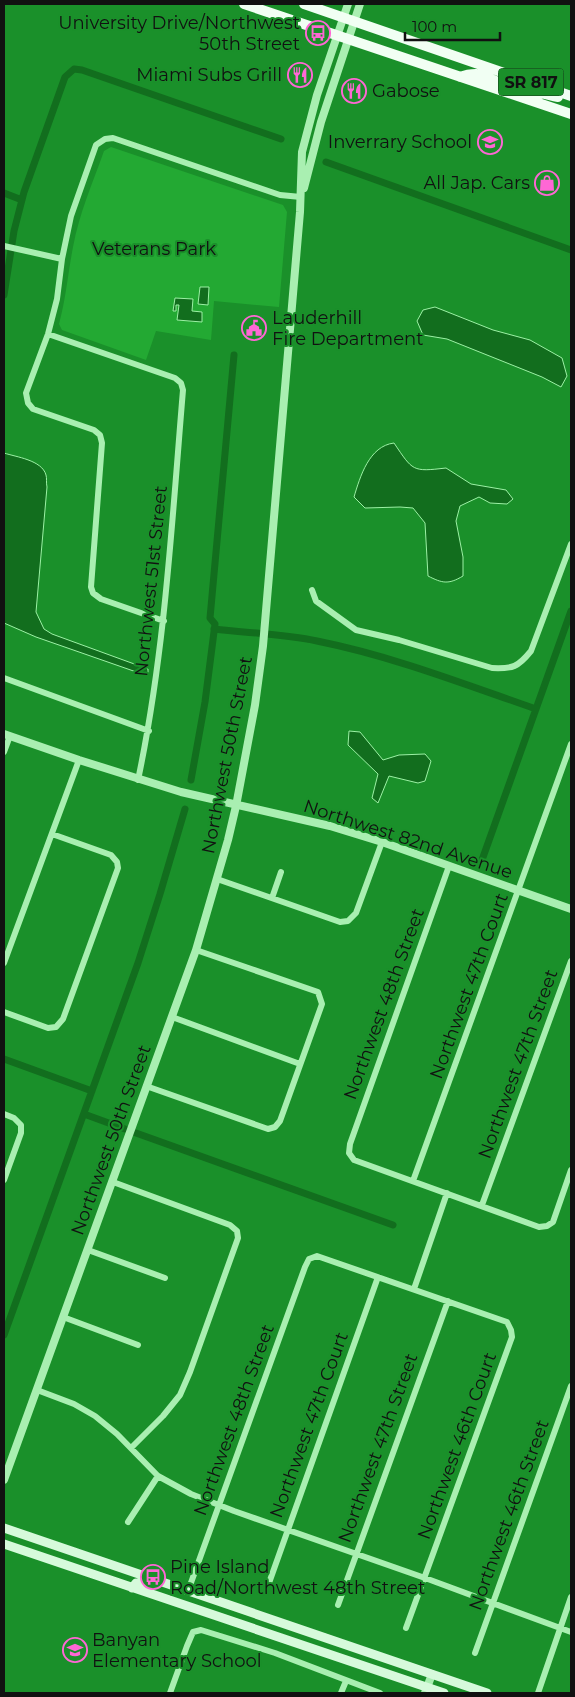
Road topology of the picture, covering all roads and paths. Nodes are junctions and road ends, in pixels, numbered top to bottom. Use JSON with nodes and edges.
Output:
{"nodes":[{"id":1,"x":244,"y":4,"type":"edge"},
{"id":2,"x":304,"y":4,"type":"edge"},
{"id":3,"x":348,"y":4,"type":"edge"},
{"id":4,"x":360,"y":4,"type":"edge"},
{"id":5,"x":343,"y":17,"type":"junction"},
{"id":6,"x":353,"y":21,"type":"junction"},
{"id":7,"x":337,"y":36,"type":"junction"},
{"id":8,"x":348,"y":39,"type":"junction"},
{"id":9,"x":459,"y":77,"type":"junction"},
{"id":10,"x":529,"y":81,"type":"junction"},
{"id":11,"x":571,"y":97,"type":"edge"},
{"id":12,"x":529,"y":100,"type":"junction"},
{"id":13,"x":571,"y":114,"type":"edge"},
{"id":14,"x":301,"y":197,"type":"junction"},
{"id":15,"x":4,"y":246,"type":"edge"},
{"id":16,"x":62,"y":259,"type":"junction"},
{"id":17,"x":48,"y":334,"type":"junction"},
{"id":18,"x":571,"y":544,"type":"edge"},
{"id":19,"x":312,"y":590,"type":"dead end"},
{"id":20,"x":164,"y":621,"type":"junction"},
{"id":21,"x":4,"y":678,"type":"edge"},
{"id":22,"x":149,"y":731,"type":"junction"},
{"id":23,"x":7,"y":735,"type":"edge"},
{"id":24,"x":571,"y":744,"type":"edge"},
{"id":25,"x":4,"y":752,"type":"edge"},
{"id":26,"x":79,"y":760,"type":"junction"},
{"id":27,"x":138,"y":780,"type":"junction"},
{"id":28,"x":236,"y":806,"type":"junction"},
{"id":29,"x":52,"y":834,"type":"junction"},
{"id":30,"x":382,"y":842,"type":"junction"},
{"id":31,"x":449,"y":866,"type":"junction"},
{"id":32,"x":281,"y":872,"type":"dead end"},
{"id":33,"x":217,"y":879,"type":"junction"},
{"id":34,"x":519,"y":890,"type":"junction"},
{"id":35,"x":272,"y":898,"type":"junction"},
{"id":36,"x":571,"y":908,"type":"edge"},
{"id":37,"x":196,"y":950,"type":"junction"},
{"id":38,"x":571,"y":961,"type":"edge"},
{"id":39,"x":4,"y":963,"type":"edge"},
{"id":40,"x":4,"y":1012,"type":"edge"},
{"id":41,"x":172,"y":1017,"type":"junction"},
{"id":42,"x":300,"y":1064,"type":"junction"},
{"id":43,"x":146,"y":1086,"type":"junction"},
{"id":44,"x":4,"y":1114,"type":"edge"},
{"id":45,"x":571,"y":1170,"type":"edge"},
{"id":46,"x":4,"y":1180,"type":"edge"},
{"id":47,"x":414,"y":1181,"type":"junction"},
{"id":48,"x":113,"y":1182,"type":"junction"},
{"id":49,"x":447,"y":1193,"type":"junction"},
{"id":50,"x":482,"y":1205,"type":"junction"},
{"id":51,"x":88,"y":1250,"type":"junction"},
{"id":52,"x":378,"y":1277,"type":"junction"},
{"id":53,"x":165,"y":1278,"type":"dead end"},
{"id":54,"x":414,"y":1289,"type":"junction"},
{"id":55,"x":448,"y":1301,"type":"junction"},
{"id":56,"x":63,"y":1317,"type":"junction"},
{"id":57,"x":138,"y":1345,"type":"dead end"},
{"id":58,"x":571,"y":1386,"type":"edge"},
{"id":59,"x":37,"y":1390,"type":"junction"},
{"id":60,"x":130,"y":1448,"type":"junction"},
{"id":61,"x":158,"y":1476,"type":"junction"},
{"id":62,"x":4,"y":1480,"type":"edge"},
{"id":63,"x":220,"y":1505,"type":"junction"},
{"id":64,"x":128,"y":1522,"type":"dead end"},
{"id":65,"x":4,"y":1528,"type":"edge"},
{"id":66,"x":288,"y":1529,"type":"junction"},
{"id":67,"x":4,"y":1544,"type":"edge"},
{"id":68,"x":356,"y":1553,"type":"junction"},
{"id":69,"x":425,"y":1578,"type":"junction"},
{"id":70,"x":159,"y":1581,"type":"junction"},
{"id":71,"x":269,"y":1583,"type":"dead end"},
{"id":72,"x":132,"y":1588,"type":"junction"},
{"id":73,"x":188,"y":1591,"type":"junction"},
{"id":74,"x":571,"y":1597,"type":"edge"},
{"id":75,"x":494,"y":1603,"type":"junction"},
{"id":76,"x":338,"y":1605,"type":"dead end"},
{"id":77,"x":560,"y":1627,"type":"junction"},
{"id":78,"x":406,"y":1628,"type":"dead end"},
{"id":79,"x":571,"y":1632,"type":"edge"},
{"id":80,"x":475,"y":1653,"type":"dead end"},
{"id":81,"x":432,"y":1674,"type":"junction"},
{"id":82,"x":444,"y":1678,"type":"junction"},
{"id":83,"x":346,"y":1681,"type":"junction"},
{"id":84,"x":426,"y":1690,"type":"edge"},
{"id":85,"x":170,"y":1693,"type":"edge"},
{"id":86,"x":341,"y":1693,"type":"edge"},
{"id":87,"x":380,"y":1693,"type":"edge"},
{"id":88,"x":440,"y":1693,"type":"edge"},
{"id":89,"x":487,"y":1693,"type":"edge"},
{"id":90,"x":538,"y":1693,"type":"edge"}],
"edges":[{"from":1,"to":7,"type":"main road","number":"SR 817"},
{"from":2,"to":5,"type":"main road","number":"SR 817"},
{"from":3,"to":5,"type":"street","name":"Northwest 50th Street"},
{"from":4,"to":6,"type":"street"},
{"from":5,"to":6,"type":"main road","number":"SR 817"},
{"from":5,"to":7,"type":"street","name":"Northwest 50th Street"},
{"from":6,"to":8,"type":"street"},
{"from":6,"to":10,"type":"main road","number":"SR 817"},
{"from":7,"to":8,"type":"main road","number":"SR 817"},
{"from":7,"to":14,"type":"street","name":"Northwest 50th Street"},
{"from":8,"to":9,"type":"main road","number":"SR 817"},
{"from":8,"to":14,"type":"street"},
{"from":9,"to":10,"type":"main road"},
{"from":9,"to":12,"type":"main road","number":"SR 817"},
{"from":10,"to":11,"type":"main road","number":"SR 817"},
{"from":11,"to":12,"type":"main road"},
{"from":12,"to":13,"type":"main road","number":"SR 817"},
{"from":14,"to":16,"type":"street"},
{"from":14,"to":28,"type":"street","name":"Northwest 50th Street"},
{"from":15,"to":16,"type":"street"},
{"from":16,"to":17,"type":"street"},
{"from":17,"to":20,"type":"street","name":"Northwest 51st Street"},
{"from":17,"to":20,"type":"street"},
{"from":18,"to":19,"type":"street"},
{"from":20,"to":22,"type":"street","name":"Northwest 51st Street"},
{"from":21,"to":22,"type":"street"},
{"from":22,"to":27,"type":"street","name":"Northwest 51st Street"},
{"from":23,"to":25,"type":"street"},
{"from":23,"to":26,"type":"street","name":"Northwest 82nd Avenue"},
{"from":24,"to":34,"type":"street","name":"Northwest 47th Court"},
{"from":26,"to":27,"type":"street","name":"Northwest 82nd Avenue"},
{"from":26,"to":29,"type":"street"},
{"from":27,"to":28,"type":"street","name":"Northwest 82nd Avenue"},
{"from":28,"to":30,"type":"street","name":"Northwest 82nd Avenue"},
{"from":28,"to":33,"type":"street","name":"Northwest 50th Street"},
{"from":29,"to":39,"type":"street"},
{"from":29,"to":40,"type":"street"},
{"from":30,"to":31,"type":"street","name":"Northwest 82nd Avenue"},
{"from":30,"to":35,"type":"street"},
{"from":31,"to":34,"type":"street","name":"Northwest 82nd Avenue"},
{"from":31,"to":47,"type":"street","name":"Northwest 48th Street"},
{"from":32,"to":35,"type":"street"},
{"from":33,"to":35,"type":"street"},
{"from":33,"to":37,"type":"street","name":"Northwest 50th Street"},
{"from":34,"to":36,"type":"street","name":"Northwest 82nd Avenue"},
{"from":34,"to":47,"type":"street","name":"Northwest 47th Court"},
{"from":37,"to":41,"type":"street","name":"Northwest 50th Street"},
{"from":37,"to":42,"type":"street"},
{"from":38,"to":50,"type":"street","name":"Northwest 47th Street"},
{"from":41,"to":42,"type":"street"},
{"from":41,"to":43,"type":"street","name":"Northwest 50th Street"},
{"from":42,"to":43,"type":"street"},
{"from":43,"to":48,"type":"street","name":"Northwest 50th Street"},
{"from":44,"to":46,"type":"street"},
{"from":45,"to":50,"type":"street"},
{"from":47,"to":49,"type":"street"},
{"from":48,"to":51,"type":"street","name":"Northwest 50th Street"},
{"from":48,"to":60,"type":"street"},
{"from":49,"to":50,"type":"street"},
{"from":49,"to":54,"type":"street"},
{"from":51,"to":53,"type":"street"},
{"from":51,"to":56,"type":"street","name":"Northwest 50th Street"},
{"from":52,"to":54,"type":"street"},
{"from":52,"to":63,"type":"street","name":"Northwest 48th Street"},
{"from":52,"to":66,"type":"street","name":"Northwest 47th Court"},
{"from":54,"to":55,"type":"street"},
{"from":55,"to":68,"type":"street","name":"Northwest 47th Street"},
{"from":55,"to":69,"type":"street","name":"Northwest 46th Court"},
{"from":56,"to":57,"type":"street"},
{"from":56,"to":59,"type":"street","name":"Northwest 50th Street"},
{"from":58,"to":75,"type":"street","name":"Northwest 46th Street"},
{"from":59,"to":60,"type":"street"},
{"from":59,"to":62,"type":"street","name":"Northwest 50th Street"},
{"from":60,"to":61,"type":"street"},
{"from":61,"to":63,"type":"street"},
{"from":61,"to":64,"type":"street"},
{"from":63,"to":66,"type":"street"},
{"from":63,"to":73,"type":"street","name":"Northwest 48th Street"},
{"from":65,"to":70,"type":"main road"},
{"from":66,"to":68,"type":"street"},
{"from":66,"to":71,"type":"street","name":"Northwest 47th Court"},
{"from":67,"to":72,"type":"main road"},
{"from":68,"to":69,"type":"street"},
{"from":68,"to":76,"type":"street","name":"Northwest 47th Street"},
{"from":69,"to":75,"type":"street"},
{"from":69,"to":78,"type":"street","name":"Northwest 46th Court"},
{"from":70,"to":72,"type":"main road"},
{"from":70,"to":73,"type":"main road"},
{"from":72,"to":84,"type":"main road"},
{"from":73,"to":81,"type":"main road"},
{"from":74,"to":77,"type":"street"},
{"from":75,"to":77,"type":"street"},
{"from":75,"to":80,"type":"street","name":"Northwest 46th Street"},
{"from":77,"to":79,"type":"street"},
{"from":77,"to":90,"type":"street"},
{"from":81,"to":82,"type":"main road"},
{"from":81,"to":84,"type":"street"},
{"from":82,"to":88,"type":"street"},
{"from":82,"to":89,"type":"main road"},
{"from":83,"to":85,"type":"street"},
{"from":83,"to":86,"type":"street"},
{"from":83,"to":87,"type":"street"},
{"from":84,"to":88,"type":"main road"}]}
